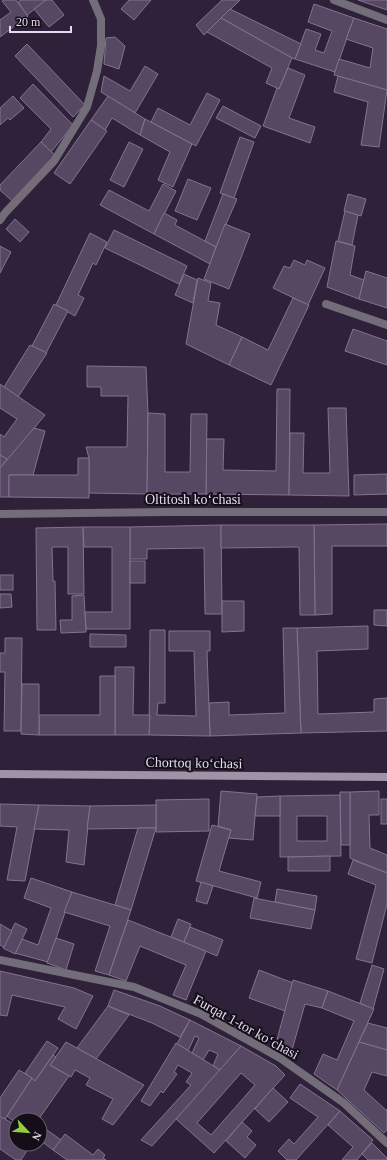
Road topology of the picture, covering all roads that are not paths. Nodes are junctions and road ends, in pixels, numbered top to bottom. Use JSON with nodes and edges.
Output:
{"nodes":[{"id":1,"x":93,"y":0,"type":"edge"},
{"id":2,"x":334,"y":0,"type":"edge"},
{"id":3,"x":387,"y":20,"type":"edge"},
{"id":4,"x":0,"y":220,"type":"edge"},
{"id":5,"x":326,"y":304,"type":"dead end"},
{"id":6,"x":387,"y":325,"type":"edge"},
{"id":7,"x":387,"y":512,"type":"edge"},
{"id":8,"x":0,"y":514,"type":"edge"},
{"id":9,"x":0,"y":774,"type":"edge"},
{"id":10,"x":387,"y":777,"type":"edge"},
{"id":11,"x":0,"y":960,"type":"edge"},
{"id":12,"x":387,"y":1143,"type":"edge"}],
"edges":[{"from":1,"to":4,"type":"street"},
{"from":2,"to":3,"type":"street"},
{"from":5,"to":6,"type":"street"},
{"from":7,"to":8,"type":"street","name":"Oltitosh koʻchasi"},
{"from":9,"to":10,"type":"main road","name":"Chortoq koʻchasi"},
{"from":11,"to":12,"type":"street","name":"Furqat 1-tor koʻchasi"}]}
